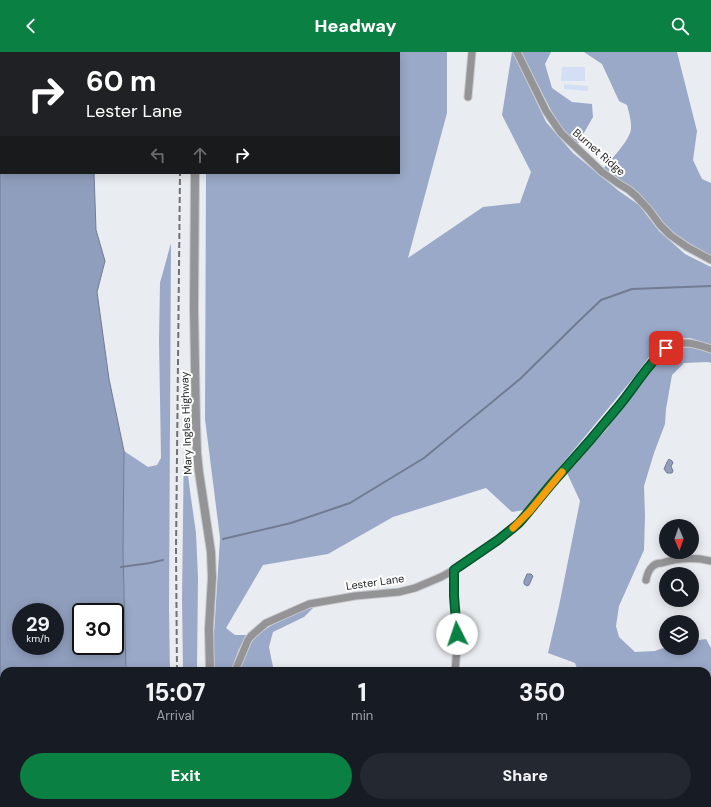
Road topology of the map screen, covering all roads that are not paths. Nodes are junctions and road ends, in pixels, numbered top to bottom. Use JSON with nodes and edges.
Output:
{"nodes":[{"id":1,"x":472,"y":52,"type":"edge"},
{"id":2,"x":518,"y":52,"type":"edge"},
{"id":3,"x":468,"y":97,"type":"dead end"},
{"id":4,"x":195,"y":174,"type":"edge"},
{"id":5,"x":711,"y":260,"type":"edge"},
{"id":6,"x":711,"y":349,"type":"edge"},
{"id":7,"x":711,"y":561,"type":"edge"},
{"id":8,"x":454,"y":570,"type":"junction"},
{"id":9,"x":646,"y":580,"type":"dead end"},
{"id":10,"x":210,"y":667,"type":"edge"},
{"id":11,"x":237,"y":667,"type":"edge"},
{"id":12,"x":455,"y":667,"type":"edge"}],
"edges":[{"from":1,"to":3,"type":"street"},
{"from":2,"to":5,"type":"street","name":"Burnet Ridge"},
{"from":4,"to":10,"type":"street","name":"Mary Ingles Highway"},
{"from":6,"to":8,"type":"street","name":"Lester Lane"},
{"from":7,"to":9,"type":"street"},
{"from":8,"to":11,"type":"street","name":"Lester Lane"},
{"from":8,"to":12,"type":"street"}]}
